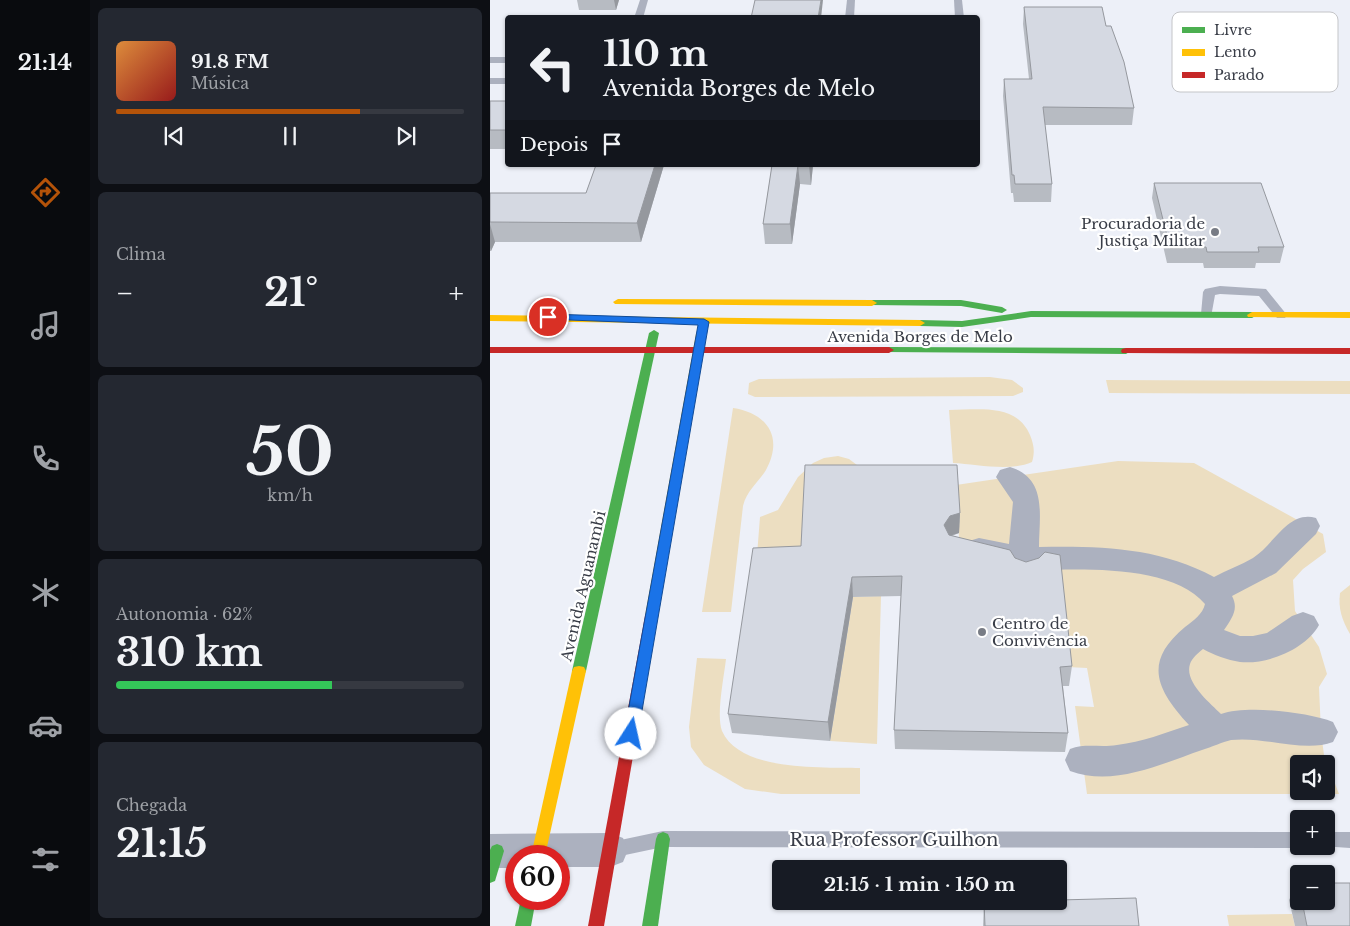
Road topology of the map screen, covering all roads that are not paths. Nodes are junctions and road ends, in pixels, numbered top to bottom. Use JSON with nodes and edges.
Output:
{"nodes":[{"id":1,"x":644,"y":0,"type":"edge"},
{"id":2,"x":851,"y":0,"type":"edge"},
{"id":3,"x":958,"y":0,"type":"edge"},
{"id":4,"x":639,"y":15,"type":"edge"},
{"id":5,"x":849,"y":15,"type":"edge"},
{"id":6,"x":960,"y":15,"type":"edge"},
{"id":7,"x":490,"y":60,"type":"edge"},
{"id":8,"x":505,"y":60,"type":"edge"},
{"id":9,"x":490,"y":81,"type":"edge"},
{"id":10,"x":505,"y":81,"type":"edge"},
{"id":11,"x":607,"y":302,"type":"dead end"},
{"id":12,"x":1031,"y":314,"type":"junction"},
{"id":13,"x":1208,"y":314,"type":"junction"},
{"id":14,"x":1280,"y":314,"type":"junction"},
{"id":15,"x":1350,"y":315,"type":"edge"},
{"id":16,"x":490,"y":318,"type":"edge"},
{"id":17,"x":656,"y":322,"type":"junction"},
{"id":18,"x":704,"y":322,"type":"junction"},
{"id":19,"x":490,"y":350,"type":"edge"},
{"id":20,"x":650,"y":351,"type":"junction"},
{"id":21,"x":698,"y":351,"type":"junction"},
{"id":22,"x":1350,"y":352,"type":"edge"},
{"id":23,"x":1010,"y":478,"type":"dead end"},
{"id":24,"x":1306,"y":526,"type":"dead end"},
{"id":25,"x":960,"y":546,"type":"edge"},
{"id":26,"x":1025,"y":563,"type":"junction"},
{"id":27,"x":1214,"y":592,"type":"junction"},
{"id":28,"x":1302,"y":625,"type":"dead end"},
{"id":29,"x":1202,"y":632,"type":"junction"},
{"id":30,"x":1215,"y":730,"type":"junction"},
{"id":31,"x":1321,"y":732,"type":"dead end"},
{"id":32,"x":1082,"y":760,"type":"dead end"},
{"id":33,"x":663,"y":839,"type":"junction"},
{"id":34,"x":1290,"y":840,"type":"edge"},
{"id":35,"x":1335,"y":840,"type":"edge"},
{"id":36,"x":1350,"y":840,"type":"edge"},
{"id":37,"x":540,"y":845,"type":"edge"},
{"id":38,"x":610,"y":850,"type":"junction"},
{"id":39,"x":570,"y":852,"type":"edge"},
{"id":40,"x":505,"y":857,"type":"edge"},
{"id":41,"x":492,"y":859,"type":"edge"},
{"id":42,"x":526,"y":910,"type":"edge"},
{"id":43,"x":522,"y":926,"type":"edge"},
{"id":44,"x":596,"y":926,"type":"edge"},
{"id":45,"x":650,"y":926,"type":"edge"}],
"edges":[{"from":1,"to":4,"type":"lane"},
{"from":2,"to":5,"type":"lane"},
{"from":3,"to":6,"type":"lane"},
{"from":7,"to":8,"type":"lane"},
{"from":9,"to":10,"type":"lane"},
{"from":11,"to":12,"type":"main road","name":"Avenida Borges de Melo"},
{"from":12,"to":13,"type":"main road","name":"Avenida Borges de Melo"},
{"from":12,"to":18,"type":"main road","name":"Avenida Borges de Melo"},
{"from":13,"to":14,"type":"main road","name":"Avenida Borges de Melo"},
{"from":13,"to":14,"type":"lane"},
{"from":14,"to":15,"type":"main road","name":"Avenida Borges de Melo"},
{"from":16,"to":17,"type":"main road","name":"Avenida Borges de Melo"},
{"from":17,"to":18,"type":"main road","name":"Avenida Borges de Melo"},
{"from":17,"to":20,"type":"main road","name":"Avenida Aguanambi"},
{"from":18,"to":21,"type":"main road"},
{"from":19,"to":20,"type":"main road","name":"Avenida Borges de Melo"},
{"from":20,"to":21,"type":"main road","name":"Avenida Borges de Melo"},
{"from":20,"to":37,"type":"main road","name":"Avenida Aguanambi"},
{"from":21,"to":22,"type":"main road","name":"Avenida Borges de Melo"},
{"from":21,"to":38,"type":"main road"},
{"from":23,"to":26,"type":"street"},
{"from":24,"to":27,"type":"street"},
{"from":25,"to":26,"type":"street"},
{"from":26,"to":27,"type":"street"},
{"from":27,"to":29,"type":"street"},
{"from":28,"to":29,"type":"street"},
{"from":29,"to":30,"type":"street"},
{"from":30,"to":31,"type":"street"},
{"from":30,"to":32,"type":"street"},
{"from":33,"to":34,"type":"lane","name":"Rua Professor Guilhon"},
{"from":33,"to":38,"type":"lane","name":"Rua Professor Guilhon"},
{"from":33,"to":45,"type":"main road"},
{"from":35,"to":36,"type":"lane"},
{"from":38,"to":39,"type":"street","name":"Rua Professor Guilhon"},
{"from":38,"to":44,"type":"main road"},
{"from":40,"to":41,"type":"street","name":"Rua Professor Guilhon"},
{"from":42,"to":43,"type":"main road"}]}
